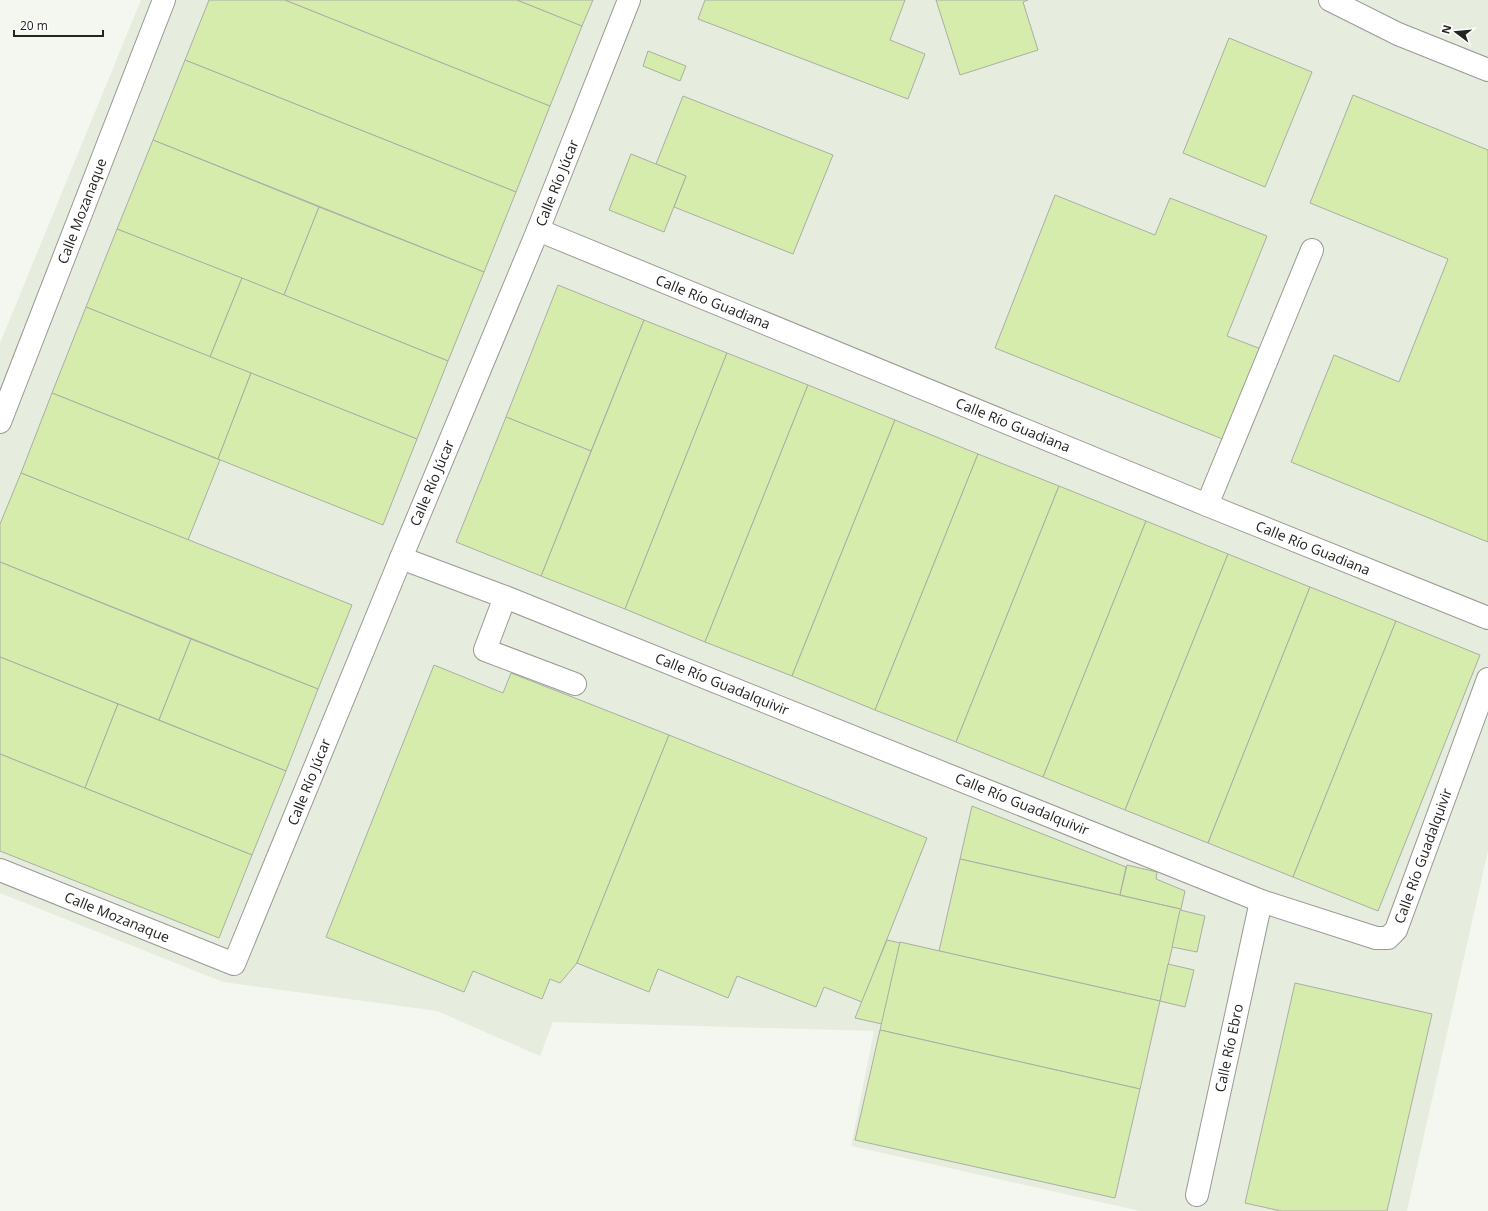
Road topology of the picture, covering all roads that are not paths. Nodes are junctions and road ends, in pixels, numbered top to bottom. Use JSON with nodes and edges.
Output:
{"nodes":[{"id":1,"x":164,"y":0,"type":"edge"},
{"id":2,"x":629,"y":0,"type":"edge"},
{"id":3,"x":1330,"y":0,"type":"edge"},
{"id":4,"x":1488,"y":70,"type":"edge"},
{"id":5,"x":538,"y":230,"type":"junction"},
{"id":6,"x":1312,"y":250,"type":"dead end"},
{"id":7,"x":0,"y":422,"type":"edge"},
{"id":8,"x":1207,"y":505,"type":"junction"},
{"id":9,"x":401,"y":558,"type":"junction"},
{"id":10,"x":505,"y":597,"type":"junction"},
{"id":11,"x":1488,"y":618,"type":"edge"},
{"id":12,"x":1488,"y":679,"type":"edge"},
{"id":13,"x":575,"y":684,"type":"dead end"},
{"id":14,"x":0,"y":870,"type":"edge"},
{"id":15,"x":1261,"y":901,"type":"junction"},
{"id":16,"x":234,"y":964,"type":"joint"},
{"id":17,"x":1197,"y":1195,"type":"dead end"}],
"edges":[{"from":1,"to":7,"type":"street","name":"Calle Mozanaque"},
{"from":2,"to":5,"type":"street","name":"Calle Río Júcar"},
{"from":3,"to":4,"type":"street"},
{"from":5,"to":8,"type":"street","name":"Calle Río Guadiana"},
{"from":5,"to":9,"type":"street","name":"Calle Río Júcar"},
{"from":6,"to":8,"type":"street"},
{"from":8,"to":11,"type":"street","name":"Calle Río Guadiana"},
{"from":9,"to":10,"type":"street","name":"Calle Río Guadalquivir"},
{"from":9,"to":16,"type":"street","name":"Calle Río Júcar"},
{"from":10,"to":13,"type":"street"},
{"from":10,"to":15,"type":"street","name":"Calle Río Guadalquivir"},
{"from":12,"to":15,"type":"street","name":"Calle Río Guadalquivir"},
{"from":14,"to":16,"type":"street","name":"Calle Mozanaque"},
{"from":15,"to":17,"type":"street","name":"Calle Río Ebro"}]}
